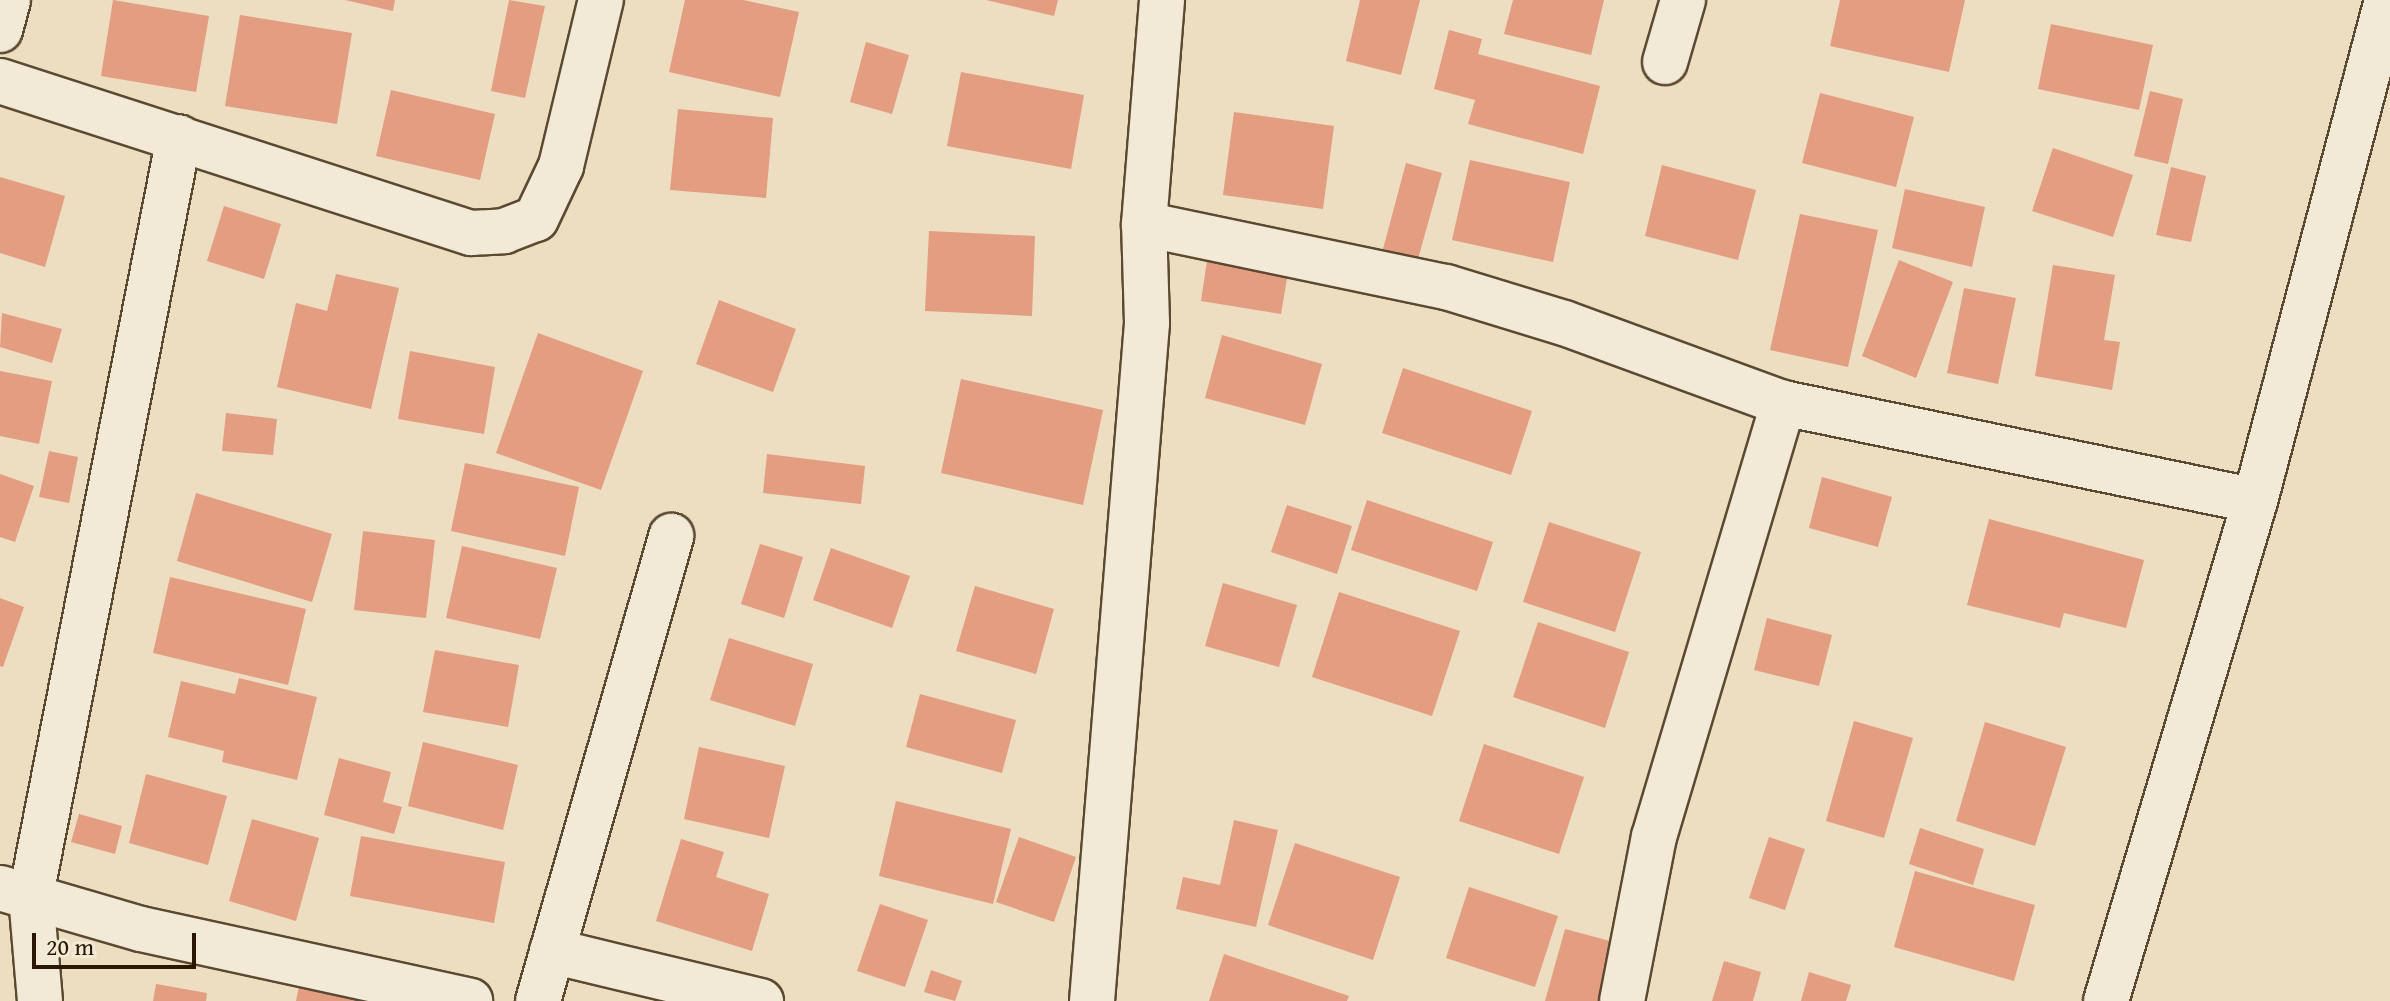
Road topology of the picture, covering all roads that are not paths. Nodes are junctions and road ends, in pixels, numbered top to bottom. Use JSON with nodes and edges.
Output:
{"nodes":[{"id":1,"x":8,"y":0,"type":"edge"},
{"id":2,"x":601,"y":0,"type":"edge"},
{"id":3,"x":1162,"y":0,"type":"edge"},
{"id":4,"x":1683,"y":0,"type":"edge"},
{"id":5,"x":2387,"y":0,"type":"edge"},
{"id":6,"x":0,"y":30,"type":"edge"},
{"id":7,"x":1665,"y":62,"type":"dead end"},
{"id":8,"x":0,"y":81,"type":"edge"},
{"id":9,"x":179,"y":137,"type":"junction"},
{"id":10,"x":1144,"y":224,"type":"junction"},
{"id":11,"x":1783,"y":403,"type":"junction"},
{"id":12,"x":2255,"y":501,"type":"junction"},
{"id":13,"x":671,"y":536,"type":"dead end"},
{"id":14,"x":16,"y":892,"type":"edge"},
{"id":15,"x":552,"y":951,"type":"junction"},
{"id":16,"x":40,"y":1001,"type":"edge"},
{"id":17,"x":470,"y":1001,"type":"edge"},
{"id":18,"x":538,"y":1001,"type":"edge"},
{"id":19,"x":761,"y":1001,"type":"edge"},
{"id":20,"x":1092,"y":1001,"type":"edge"},
{"id":21,"x":1622,"y":1001,"type":"edge"},
{"id":22,"x":2106,"y":1001,"type":"edge"}],
"edges":[{"from":1,"to":6,"type":"street"},
{"from":2,"to":9,"type":"street"},
{"from":3,"to":10,"type":"street"},
{"from":4,"to":7,"type":"street"},
{"from":5,"to":12,"type":"street"},
{"from":8,"to":9,"type":"street"},
{"from":9,"to":14,"type":"street"},
{"from":10,"to":11,"type":"street"},
{"from":10,"to":20,"type":"street"},
{"from":11,"to":12,"type":"street"},
{"from":11,"to":21,"type":"street"},
{"from":12,"to":22,"type":"street"},
{"from":13,"to":15,"type":"street"},
{"from":14,"to":16,"type":"street"},
{"from":14,"to":17,"type":"street"},
{"from":15,"to":18,"type":"street"},
{"from":15,"to":19,"type":"street"}]}
